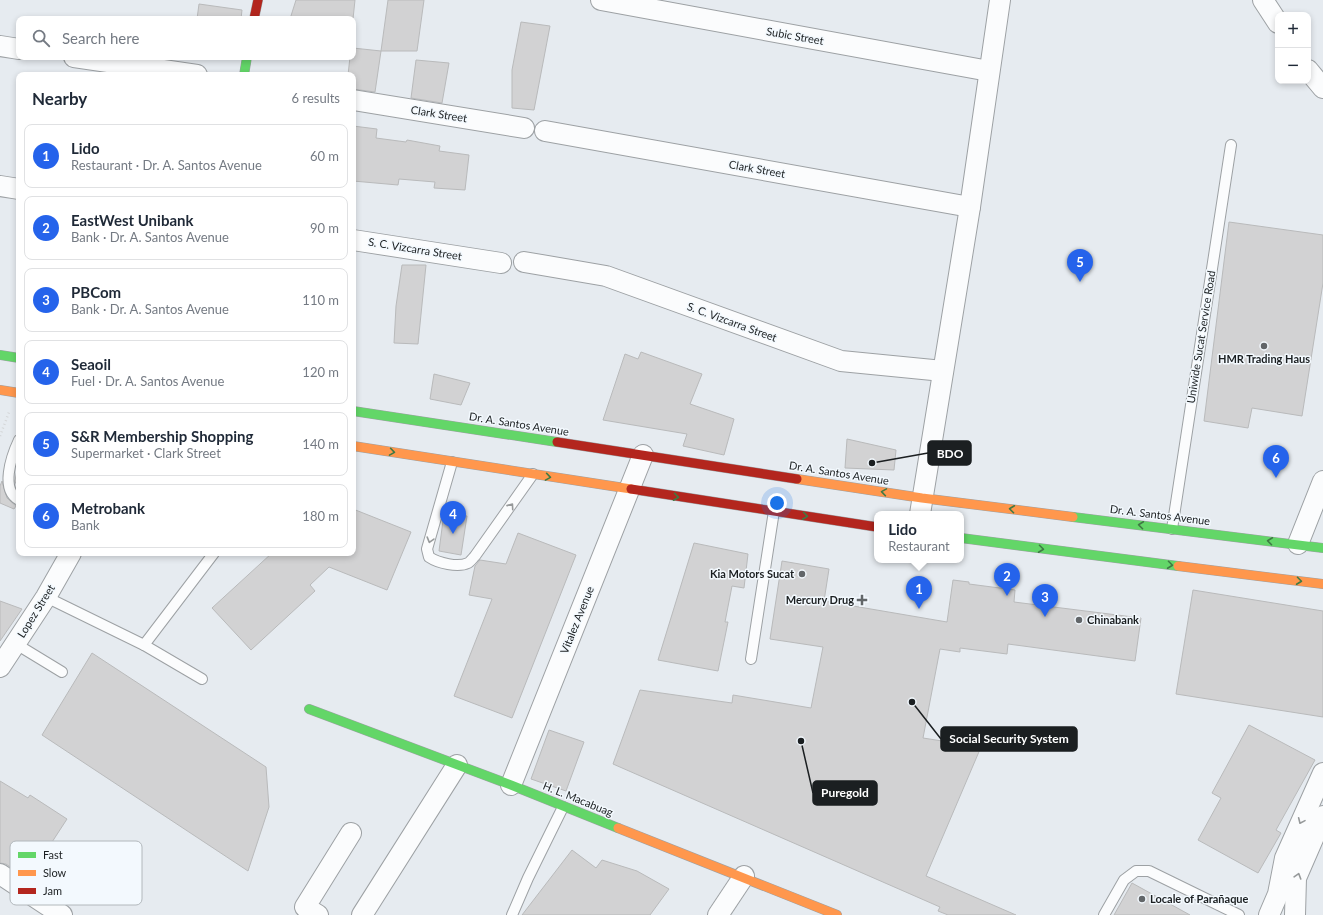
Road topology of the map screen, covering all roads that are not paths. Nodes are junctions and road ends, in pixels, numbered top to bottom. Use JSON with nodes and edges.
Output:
{"nodes":[{"id":1,"x":258,"y":0,"type":"edge"},
{"id":2,"x":601,"y":0,"type":"edge"},
{"id":3,"x":1000,"y":0,"type":"edge"},
{"id":4,"x":1263,"y":0,"type":"edge"},
{"id":5,"x":255,"y":16,"type":"edge"},
{"id":6,"x":1275,"y":18,"type":"edge"},
{"id":7,"x":0,"y":46,"type":"edge"},
{"id":8,"x":16,"y":49,"type":"edge"},
{"id":9,"x":94,"y":60,"type":"edge"},
{"id":10,"x":246,"y":60,"type":"edge"},
{"id":11,"x":989,"y":71,"type":"junction"},
{"id":12,"x":176,"y":72,"type":"edge"},
{"id":13,"x":244,"y":72,"type":"edge"},
{"id":14,"x":1311,"y":74,"type":"edge"},
{"id":15,"x":1323,"y":88,"type":"edge"},
{"id":16,"x":356,"y":100,"type":"edge"},
{"id":17,"x":524,"y":128,"type":"dead end"},
{"id":18,"x":545,"y":131,"type":"dead end"},
{"id":19,"x":1231,"y":145,"type":"dead end"},
{"id":20,"x":0,"y":186,"type":"edge"},
{"id":21,"x":16,"y":189,"type":"edge"},
{"id":22,"x":970,"y":207,"type":"junction"},
{"id":23,"x":356,"y":240,"type":"edge"},
{"id":24,"x":524,"y":262,"type":"dead end"},
{"id":25,"x":500,"y":263,"type":"dead end"},
{"id":26,"x":0,"y":355,"type":"edge"},
{"id":27,"x":16,"y":358,"type":"edge"},
{"id":28,"x":943,"y":371,"type":"junction"},
{"id":29,"x":0,"y":390,"type":"edge"},
{"id":30,"x":16,"y":393,"type":"edge"},
{"id":31,"x":356,"y":411,"type":"edge"},
{"id":32,"x":356,"y":446,"type":"edge"},
{"id":33,"x":16,"y":448,"type":"edge"},
{"id":34,"x":643,"y":455,"type":"junction"},
{"id":35,"x":452,"y":462,"type":"junction"},
{"id":36,"x":533,"y":474,"type":"junction"},
{"id":37,"x":1323,"y":482,"type":"edge"},
{"id":38,"x":629,"y":490,"type":"junction"},
{"id":39,"x":16,"y":499,"type":"edge"},
{"id":40,"x":921,"y":506,"type":"edge"},
{"id":41,"x":774,"y":511,"type":"junction"},
{"id":42,"x":874,"y":527,"type":"edge"},
{"id":43,"x":1172,"y":529,"type":"junction"},
{"id":44,"x":964,"y":538,"type":"edge"},
{"id":45,"x":1298,"y":544,"type":"junction"},
{"id":46,"x":1323,"y":548,"type":"edge"},
{"id":47,"x":68,"y":556,"type":"edge"},
{"id":48,"x":212,"y":556,"type":"edge"},
{"id":49,"x":1323,"y":584,"type":"edge"},
{"id":50,"x":46,"y":597,"type":"junction"},
{"id":51,"x":16,"y":644,"type":"junction"},
{"id":52,"x":144,"y":645,"type":"junction"},
{"id":53,"x":751,"y":659,"type":"dead end"},
{"id":54,"x":0,"y":667,"type":"edge"},
{"id":55,"x":62,"y":672,"type":"dead end"},
{"id":56,"x":202,"y":679,"type":"dead end"},
{"id":57,"x":309,"y":708,"type":"dead end"},
{"id":58,"x":457,"y":764,"type":"junction"},
{"id":59,"x":1323,"y":773,"type":"edge"},
{"id":60,"x":511,"y":785,"type":"junction"},
{"id":61,"x":1319,"y":794,"type":"edge"},
{"id":62,"x":563,"y":807,"type":"junction"},
{"id":63,"x":1323,"y":816,"type":"edge"},
{"id":64,"x":351,"y":833,"type":"dead end"},
{"id":65,"x":0,"y":874,"type":"edge"},
{"id":66,"x":744,"y":876,"type":"junction"},
{"id":67,"x":10,"y":881,"type":"edge"},
{"id":68,"x":47,"y":905,"type":"edge"},
{"id":69,"x":62,"y":915,"type":"edge"},
{"id":70,"x":318,"y":915,"type":"edge"},
{"id":71,"x":362,"y":915,"type":"edge"},
{"id":72,"x":512,"y":915,"type":"edge"},
{"id":73,"x":718,"y":915,"type":"edge"},
{"id":74,"x":837,"y":915,"type":"edge"},
{"id":75,"x":1104,"y":915,"type":"edge"},
{"id":76,"x":1239,"y":915,"type":"edge"},
{"id":77,"x":1269,"y":915,"type":"edge"},
{"id":78,"x":1295,"y":915,"type":"edge"}],
"edges":[{"from":1,"to":5,"type":"main road"},
{"from":2,"to":11,"type":"street","name":"Subic Street"},
{"from":3,"to":11,"type":"street"},
{"from":4,"to":6,"type":"street"},
{"from":7,"to":8,"type":"street"},
{"from":9,"to":12,"type":"street"},
{"from":10,"to":13,"type":"main road"},
{"from":11,"to":22,"type":"street"},
{"from":14,"to":15,"type":"street"},
{"from":16,"to":17,"type":"street","name":"Clark Street"},
{"from":18,"to":22,"type":"street","name":"Clark Street"},
{"from":19,"to":43,"type":"lane","name":"Uniwide Sucat Service Road"},
{"from":20,"to":21,"type":"street"},
{"from":22,"to":28,"type":"street"},
{"from":23,"to":25,"type":"street","name":"S. C. Vizcarra Street"},
{"from":24,"to":28,"type":"street","name":"S. C. Vizcarra Street"},
{"from":26,"to":27,"type":"main road"},
{"from":28,"to":40,"type":"street"},
{"from":29,"to":30,"type":"main road"},
{"from":31,"to":34,"type":"main road","name":"Dr. A. Santos Avenue"},
{"from":32,"to":35,"type":"main road","one_way":true},
{"from":33,"to":39,"type":"lane"},
{"from":34,"to":38,"type":"street","name":"Vitalez Avenue"},
{"from":40,"to":34,"type":"main road","name":"Dr. A. Santos Avenue","one_way":true},
{"from":35,"to":36,"type":"main road"},
{"from":35,"to":36,"type":"lane","one_way":true},
{"from":36,"to":38,"type":"main road","one_way":true},
{"from":37,"to":45,"type":"street"},
{"from":38,"to":41,"type":"main road","one_way":true},
{"from":38,"to":60,"type":"street","name":"Vitalez Avenue"},
{"from":43,"to":40,"type":"main road","name":"Dr. A. Santos Avenue","one_way":true},
{"from":41,"to":42,"type":"main road","one_way":true},
{"from":41,"to":53,"type":"lane"},
{"from":45,"to":43,"type":"main road","name":"Dr. A. Santos Avenue","one_way":true},
{"from":44,"to":49,"type":"main road","one_way":true},
{"from":45,"to":46,"type":"main road","name":"Dr. A. Santos Avenue"},
{"from":47,"to":50,"type":"street","name":"Lopez Street"},
{"from":48,"to":52,"type":"lane"},
{"from":50,"to":51,"type":"street","name":"Lopez Street"},
{"from":50,"to":52,"type":"lane"},
{"from":51,"to":54,"type":"street","name":"Lopez Street"},
{"from":51,"to":55,"type":"lane"},
{"from":52,"to":56,"type":"lane"},
{"from":57,"to":58,"type":"main road","name":"H. L. Macabuag"},
{"from":58,"to":60,"type":"main road","name":"H. L. Macabuag"},
{"from":58,"to":71,"type":"street"},
{"from":59,"to":61,"type":"street"},
{"from":60,"to":62,"type":"main road","name":"H. L. Macabuag"},
{"from":61,"to":77,"type":"street","one_way":true},
{"from":62,"to":66,"type":"main road","name":"H. L. Macabuag"},
{"from":62,"to":72,"type":"lane"},
{"from":78,"to":63,"type":"street","one_way":true},
{"from":64,"to":70,"type":"street"},
{"from":65,"to":67,"type":"street"},
{"from":66,"to":73,"type":"street"},
{"from":66,"to":74,"type":"main road","name":"H. L. Macabuag"},
{"from":68,"to":69,"type":"street"},
{"from":75,"to":76,"type":"lane"}]}
